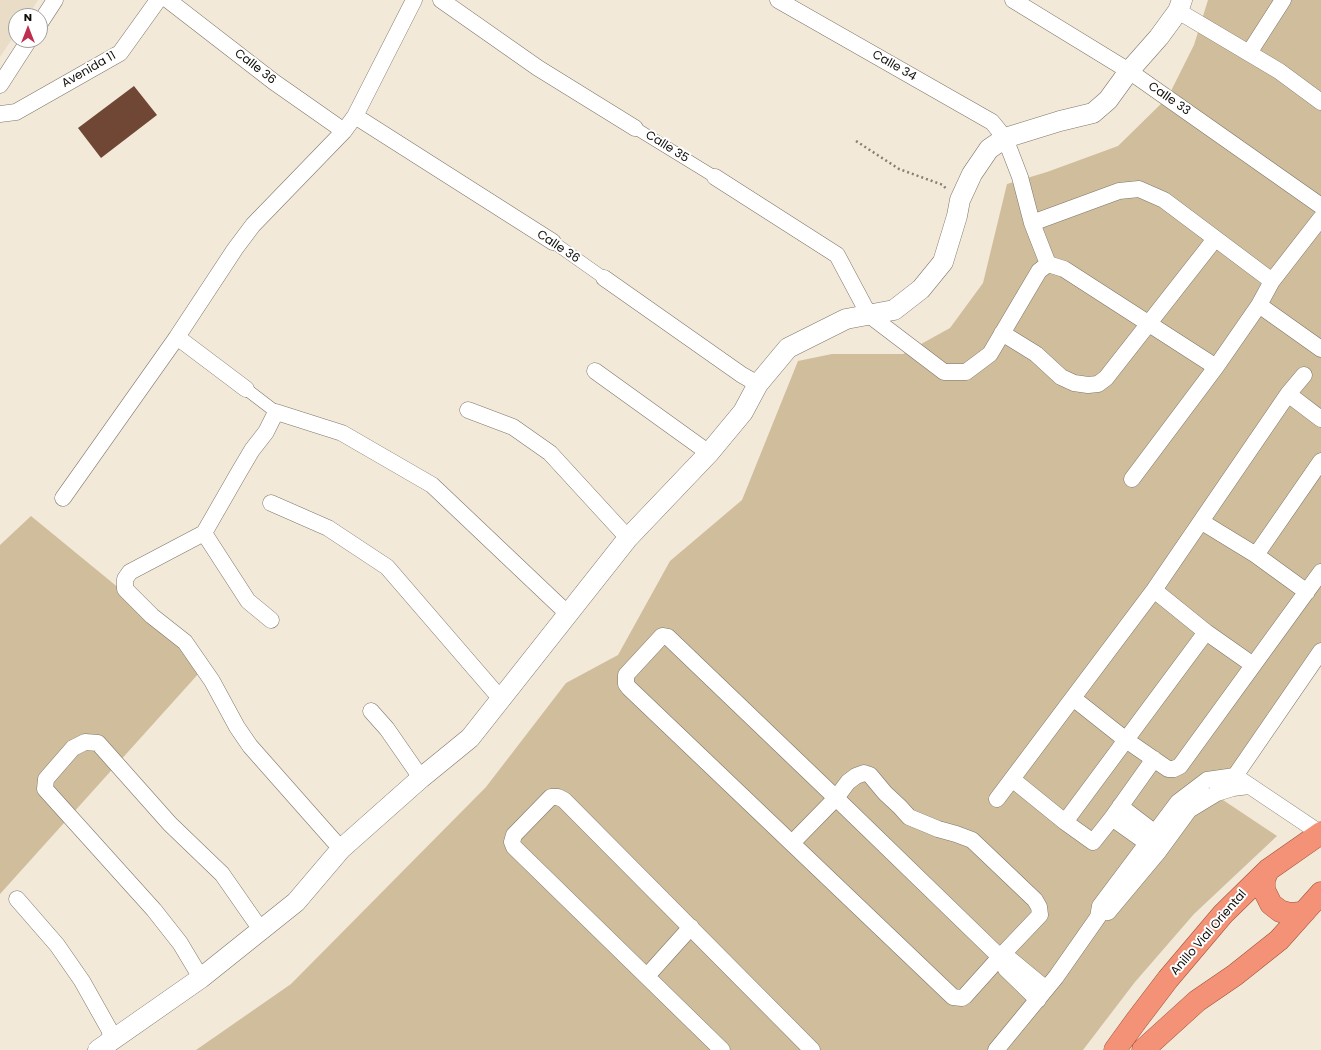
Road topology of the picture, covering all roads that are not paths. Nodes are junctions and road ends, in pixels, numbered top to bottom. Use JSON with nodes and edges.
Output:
{"nodes":[{"id":1,"x":55,"y":0,"type":"edge"},
{"id":2,"x":158,"y":0,"type":"edge"},
{"id":3,"x":168,"y":0,"type":"edge"},
{"id":4,"x":414,"y":0,"type":"edge"},
{"id":5,"x":441,"y":0,"type":"edge"},
{"id":6,"x":778,"y":0,"type":"edge"},
{"id":7,"x":1013,"y":0,"type":"edge"},
{"id":8,"x":1283,"y":0,"type":"edge"},
{"id":9,"x":1180,"y":5,"type":"edge"},
{"id":10,"x":48,"y":11,"type":"edge"},
{"id":11,"x":24,"y":48,"type":"edge"},
{"id":12,"x":1249,"y":53,"type":"junction"},
{"id":13,"x":1129,"y":71,"type":"junction"},
{"id":14,"x":0,"y":85,"type":"edge"},
{"id":15,"x":1321,"y":102,"type":"edge"},
{"id":16,"x":0,"y":114,"type":"edge"},
{"id":17,"x":355,"y":116,"type":"junction"},
{"id":18,"x":635,"y":128,"type":"joint"},
{"id":19,"x":344,"y":131,"type":"junction"},
{"id":20,"x":1005,"y":138,"type":"junction"},
{"id":21,"x":715,"y":177,"type":"joint"},
{"id":22,"x":1321,"y":206,"type":"edge"},
{"id":23,"x":1321,"y":218,"type":"edge"},
{"id":24,"x":1032,"y":223,"type":"junction"},
{"id":25,"x":1215,"y":239,"type":"junction"},
{"id":26,"x":553,"y":242,"type":"joint"},
{"id":27,"x":1048,"y":264,"type":"junction"},
{"id":28,"x":604,"y":278,"type":"joint"},
{"id":29,"x":1272,"y":280,"type":"junction"},
{"id":30,"x":1259,"y":305,"type":"junction"},
{"id":31,"x":869,"y":315,"type":"junction"},
{"id":32,"x":1149,"y":324,"type":"junction"},
{"id":33,"x":1002,"y":333,"type":"junction"},
{"id":34,"x":177,"y":337,"type":"junction"},
{"id":35,"x":1321,"y":349,"type":"edge"},
{"id":36,"x":1216,"y":367,"type":"junction"},
{"id":37,"x":595,"y":371,"type":"dead end"},
{"id":38,"x":1304,"y":375,"type":"dead end"},
{"id":39,"x":758,"y":384,"type":"junction"},
{"id":40,"x":246,"y":389,"type":"joint"},
{"id":41,"x":1288,"y":394,"type":"junction"},
{"id":42,"x":468,"y":410,"type":"dead end"},
{"id":43,"x":276,"y":412,"type":"junction"},
{"id":44,"x":1321,"y":419,"type":"edge"},
{"id":45,"x":709,"y":454,"type":"junction"},
{"id":46,"x":1321,"y":461,"type":"edge"},
{"id":47,"x":1132,"y":478,"type":"dead end"},
{"id":48,"x":63,"y":498,"type":"dead end"},
{"id":49,"x":271,"y":503,"type":"dead end"},
{"id":50,"x":1202,"y":522,"type":"junction"},
{"id":51,"x":204,"y":533,"type":"junction"},
{"id":52,"x":628,"y":538,"type":"junction"},
{"id":53,"x":1256,"y":555,"type":"junction"},
{"id":54,"x":1321,"y":572,"type":"edge"},
{"id":55,"x":1154,"y":590,"type":"junction"},
{"id":56,"x":1307,"y":592,"type":"junction"},
{"id":57,"x":568,"y":614,"type":"junction"},
{"id":58,"x":271,"y":620,"type":"dead end"},
{"id":59,"x":1206,"y":632,"type":"junction"},
{"id":60,"x":1321,"y":651,"type":"edge"},
{"id":61,"x":1253,"y":665,"type":"junction"},
{"id":62,"x":500,"y":698,"type":"junction"},
{"id":63,"x":1073,"y":698,"type":"junction"},
{"id":64,"x":371,"y":711,"type":"dead end"},
{"id":65,"x":1126,"y":740,"type":"junction"},
{"id":66,"x":1154,"y":759,"type":"junction"},
{"id":67,"x":421,"y":778,"type":"junction"},
{"id":68,"x":1012,"y":779,"type":"junction"},
{"id":69,"x":1234,"y":782,"type":"junction"},
{"id":70,"x":836,"y":798,"type":"junction"},
{"id":71,"x":997,"y":799,"type":"dead end"},
{"id":72,"x":1116,"y":812,"type":"junction"},
{"id":73,"x":1065,"y":822,"type":"junction"},
{"id":74,"x":1321,"y":833,"type":"edge"},
{"id":75,"x":1157,"y":842,"type":"junction"},
{"id":76,"x":792,"y":843,"type":"junction"},
{"id":77,"x":341,"y":849,"type":"junction"},
{"id":78,"x":1268,"y":870,"type":"junction"},
{"id":79,"x":17,"y":899,"type":"dead end"},
{"id":80,"x":1317,"y":899,"type":"edge"},
{"id":81,"x":691,"y":927,"type":"junction"},
{"id":82,"x":262,"y":930,"type":"junction"},
{"id":83,"x":1000,"y":957,"type":"junction"},
{"id":84,"x":647,"y":976,"type":"junction"},
{"id":85,"x":201,"y":978,"type":"junction"},
{"id":86,"x":1042,"y":994,"type":"junction"},
{"id":87,"x":105,"y":1045,"type":"edge"},
{"id":88,"x":722,"y":1050,"type":"edge"},
{"id":89,"x":812,"y":1050,"type":"edge"},
{"id":90,"x":996,"y":1050,"type":"edge"},
{"id":91,"x":1115,"y":1050,"type":"edge"},
{"id":92,"x":1143,"y":1050,"type":"edge"}],
"edges":[{"from":1,"to":10,"type":"street"},
{"from":2,"to":16,"type":"street","name":"Avenida 11"},
{"from":3,"to":19,"type":"street","name":"Calle 36"},
{"from":4,"to":17,"type":"street"},
{"from":5,"to":18,"type":"street","name":"Calle 35"},
{"from":6,"to":20,"type":"street","name":"Calle 34"},
{"from":7,"to":13,"type":"street","name":"Calle 33"},
{"from":8,"to":12,"type":"street"},
{"from":9,"to":12,"type":"street"},
{"from":9,"to":13,"type":"street"},
{"from":11,"to":14,"type":"street"},
{"from":12,"to":15,"type":"street"},
{"from":13,"to":20,"type":"street"},
{"from":13,"to":22,"type":"street","name":"Calle 33"},
{"from":17,"to":19,"type":"street"},
{"from":17,"to":26,"type":"street","name":"Calle 36"},
{"from":18,"to":21,"type":"street","name":"Calle 35"},
{"from":19,"to":34,"type":"street"},
{"from":20,"to":24,"type":"street","name":"Calle 34"},
{"from":20,"to":31,"type":"street"},
{"from":21,"to":31,"type":"street","name":"Calle 35"},
{"from":23,"to":29,"type":"street"},
{"from":24,"to":25,"type":"street"},
{"from":24,"to":27,"type":"street","name":"Calle 34"},
{"from":25,"to":29,"type":"street"},
{"from":25,"to":32,"type":"street"},
{"from":26,"to":28,"type":"street","name":"Calle 36"},
{"from":27,"to":32,"type":"street"},
{"from":27,"to":33,"type":"street"},
{"from":28,"to":39,"type":"street","name":"Calle 36"},
{"from":29,"to":30,"type":"street"},
{"from":30,"to":35,"type":"street"},
{"from":30,"to":36,"type":"street"},
{"from":31,"to":33,"type":"street"},
{"from":31,"to":39,"type":"street"},
{"from":32,"to":33,"type":"street"},
{"from":32,"to":36,"type":"street"},
{"from":34,"to":40,"type":"street"},
{"from":34,"to":48,"type":"street"},
{"from":36,"to":47,"type":"street"},
{"from":37,"to":45,"type":"street"},
{"from":38,"to":41,"type":"street"},
{"from":39,"to":45,"type":"street"},
{"from":40,"to":43,"type":"street"},
{"from":41,"to":44,"type":"street"},
{"from":41,"to":50,"type":"street"},
{"from":42,"to":52,"type":"street"},
{"from":43,"to":51,"type":"street"},
{"from":43,"to":57,"type":"street"},
{"from":45,"to":52,"type":"street"},
{"from":46,"to":53,"type":"street"},
{"from":49,"to":62,"type":"street"},
{"from":50,"to":53,"type":"street"},
{"from":50,"to":55,"type":"street"},
{"from":51,"to":58,"type":"street"},
{"from":51,"to":77,"type":"street"},
{"from":52,"to":57,"type":"street"},
{"from":53,"to":56,"type":"street"},
{"from":54,"to":56,"type":"street"},
{"from":55,"to":59,"type":"street"},
{"from":55,"to":63,"type":"street"},
{"from":56,"to":61,"type":"street"},
{"from":57,"to":62,"type":"street"},
{"from":59,"to":61,"type":"street"},
{"from":59,"to":65,"type":"street"},
{"from":60,"to":69,"type":"street"},
{"from":61,"to":66,"type":"street"},
{"from":62,"to":67,"type":"street"},
{"from":63,"to":65,"type":"street"},
{"from":63,"to":68,"type":"street"},
{"from":64,"to":67,"type":"street"},
{"from":65,"to":66,"type":"street"},
{"from":65,"to":73,"type":"street"},
{"from":66,"to":72,"type":"street"},
{"from":67,"to":77,"type":"street"},
{"from":68,"to":71,"type":"street"},
{"from":68,"to":73,"type":"street"},
{"from":69,"to":74,"type":"street"},
{"from":69,"to":75,"type":"street"},
{"from":70,"to":76,"type":"street"},
{"from":70,"to":76,"type":"street"},
{"from":70,"to":83,"type":"street"},
{"from":70,"to":83,"type":"street"},
{"from":72,"to":73,"type":"street"},
{"from":72,"to":75,"type":"street"},
{"from":74,"to":78,"type":"highway","name":"Anillo Vial Oriental"},
{"from":75,"to":86,"type":"street"},
{"from":76,"to":83,"type":"street"},
{"from":77,"to":82,"type":"street"},
{"from":78,"to":80,"type":"highway"},
{"from":78,"to":91,"type":"highway","name":"Anillo Vial Oriental"},
{"from":79,"to":87,"type":"street"},
{"from":80,"to":92,"type":"highway"},
{"from":81,"to":84,"type":"street"},
{"from":81,"to":84,"type":"street"},
{"from":81,"to":89,"type":"street"},
{"from":82,"to":85,"type":"street"},
{"from":82,"to":85,"type":"street"},
{"from":83,"to":86,"type":"street"},
{"from":84,"to":88,"type":"street"},
{"from":85,"to":87,"type":"street"},
{"from":86,"to":90,"type":"street"}]}
